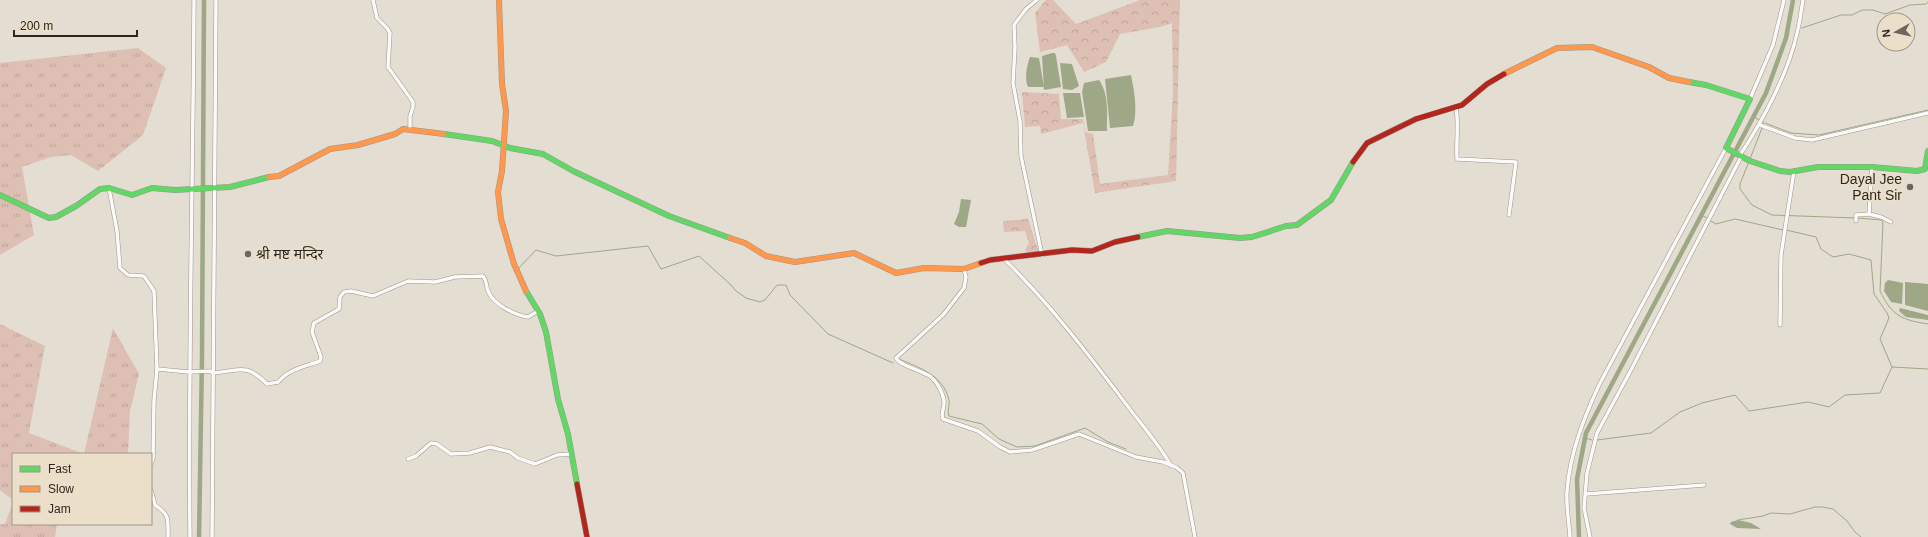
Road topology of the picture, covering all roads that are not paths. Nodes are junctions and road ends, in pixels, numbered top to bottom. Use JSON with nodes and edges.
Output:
{"nodes":[{"id":1,"x":194,"y":0,"type":"edge"},
{"id":2,"x":216,"y":0,"type":"edge"},
{"id":3,"x":373,"y":0,"type":"edge"},
{"id":4,"x":499,"y":0,"type":"edge"},
{"id":5,"x":1037,"y":0,"type":"edge"},
{"id":6,"x":1784,"y":0,"type":"edge"},
{"id":7,"x":1803,"y":0,"type":"edge"},
{"id":8,"x":1750,"y":99,"type":"junction"},
{"id":9,"x":1456,"y":107,"type":"junction"},
{"id":10,"x":1928,"y":113,"type":"edge"},
{"id":11,"x":1760,"y":125,"type":"junction"},
{"id":12,"x":410,"y":129,"type":"junction"},
{"id":13,"x":504,"y":145,"type":"junction"},
{"id":14,"x":1728,"y":149,"type":"junction"},
{"id":15,"x":1928,"y":152,"type":"edge"},
{"id":16,"x":1739,"y":155,"type":"junction"},
{"id":17,"x":1872,"y":167,"type":"junction"},
{"id":18,"x":1794,"y":171,"type":"junction"},
{"id":19,"x":109,"y":188,"type":"junction"},
{"id":20,"x":194,"y":188,"type":"junction"},
{"id":21,"x":212,"y":188,"type":"junction"},
{"id":22,"x":0,"y":195,"type":"edge"},
{"id":23,"x":1869,"y":214,"type":"junction"},
{"id":24,"x":1509,"y":215,"type":"dead end"},
{"id":25,"x":1856,"y":221,"type":"dead end"},
{"id":26,"x":1891,"y":222,"type":"dead end"},
{"id":27,"x":1042,"y":255,"type":"junction"},
{"id":28,"x":1004,"y":259,"type":"junction"},
{"id":29,"x":964,"y":269,"type":"junction"},
{"id":30,"x":538,"y":311,"type":"junction"},
{"id":31,"x":1780,"y":325,"type":"dead end"},
{"id":32,"x":157,"y":369,"type":"junction"},
{"id":33,"x":191,"y":372,"type":"junction"},
{"id":34,"x":211,"y":372,"type":"junction"},
{"id":35,"x":571,"y":454,"type":"junction"},
{"id":36,"x":408,"y":459,"type":"dead end"},
{"id":37,"x":152,"y":462,"type":"edge"},
{"id":38,"x":1171,"y":466,"type":"junction"},
{"id":39,"x":1704,"y":485,"type":"dead end"},
{"id":40,"x":1586,"y":494,"type":"junction"},
{"id":41,"x":152,"y":495,"type":"edge"},
{"id":42,"x":168,"y":537,"type":"edge"},
{"id":43,"x":190,"y":537,"type":"edge"},
{"id":44,"x":212,"y":537,"type":"edge"},
{"id":45,"x":586,"y":537,"type":"edge"},
{"id":46,"x":1195,"y":537,"type":"edge"},
{"id":47,"x":1570,"y":537,"type":"edge"},
{"id":48,"x":1590,"y":537,"type":"edge"}],
"edges":[{"from":1,"to":20,"type":"street"},
{"from":2,"to":21,"type":"street"},
{"from":3,"to":12,"type":"street"},
{"from":4,"to":13,"type":"street"},
{"from":5,"to":27,"type":"street"},
{"from":6,"to":8,"type":"street"},
{"from":7,"to":11,"type":"street"},
{"from":8,"to":9,"type":"street"},
{"from":8,"to":14,"type":"street"},
{"from":9,"to":24,"type":"street"},
{"from":9,"to":27,"type":"street"},
{"from":10,"to":11,"type":"street"},
{"from":11,"to":16,"type":"street"},
{"from":12,"to":13,"type":"street"},
{"from":12,"to":21,"type":"street"},
{"from":13,"to":29,"type":"street"},
{"from":13,"to":30,"type":"street"},
{"from":14,"to":16,"type":"street"},
{"from":14,"to":47,"type":"street"},
{"from":15,"to":17,"type":"street"},
{"from":16,"to":18,"type":"street"},
{"from":16,"to":40,"type":"street"},
{"from":17,"to":18,"type":"street"},
{"from":17,"to":23,"type":"street"},
{"from":18,"to":31,"type":"street"},
{"from":19,"to":20,"type":"street"},
{"from":19,"to":22,"type":"street"},
{"from":19,"to":32,"type":"street"},
{"from":20,"to":21,"type":"street"},
{"from":20,"to":33,"type":"street"},
{"from":21,"to":34,"type":"street"},
{"from":23,"to":25,"type":"street"},
{"from":23,"to":26,"type":"street"},
{"from":27,"to":28,"type":"street"},
{"from":28,"to":29,"type":"street"},
{"from":28,"to":38,"type":"street"},
{"from":29,"to":38,"type":"street"},
{"from":30,"to":34,"type":"street"},
{"from":30,"to":35,"type":"street"},
{"from":32,"to":33,"type":"street"},
{"from":32,"to":37,"type":"street"},
{"from":33,"to":34,"type":"street"},
{"from":33,"to":43,"type":"street"},
{"from":34,"to":44,"type":"street"},
{"from":35,"to":36,"type":"street"},
{"from":35,"to":45,"type":"street"},
{"from":38,"to":46,"type":"street"},
{"from":39,"to":40,"type":"street"},
{"from":40,"to":48,"type":"street"},
{"from":41,"to":42,"type":"street"}]}
